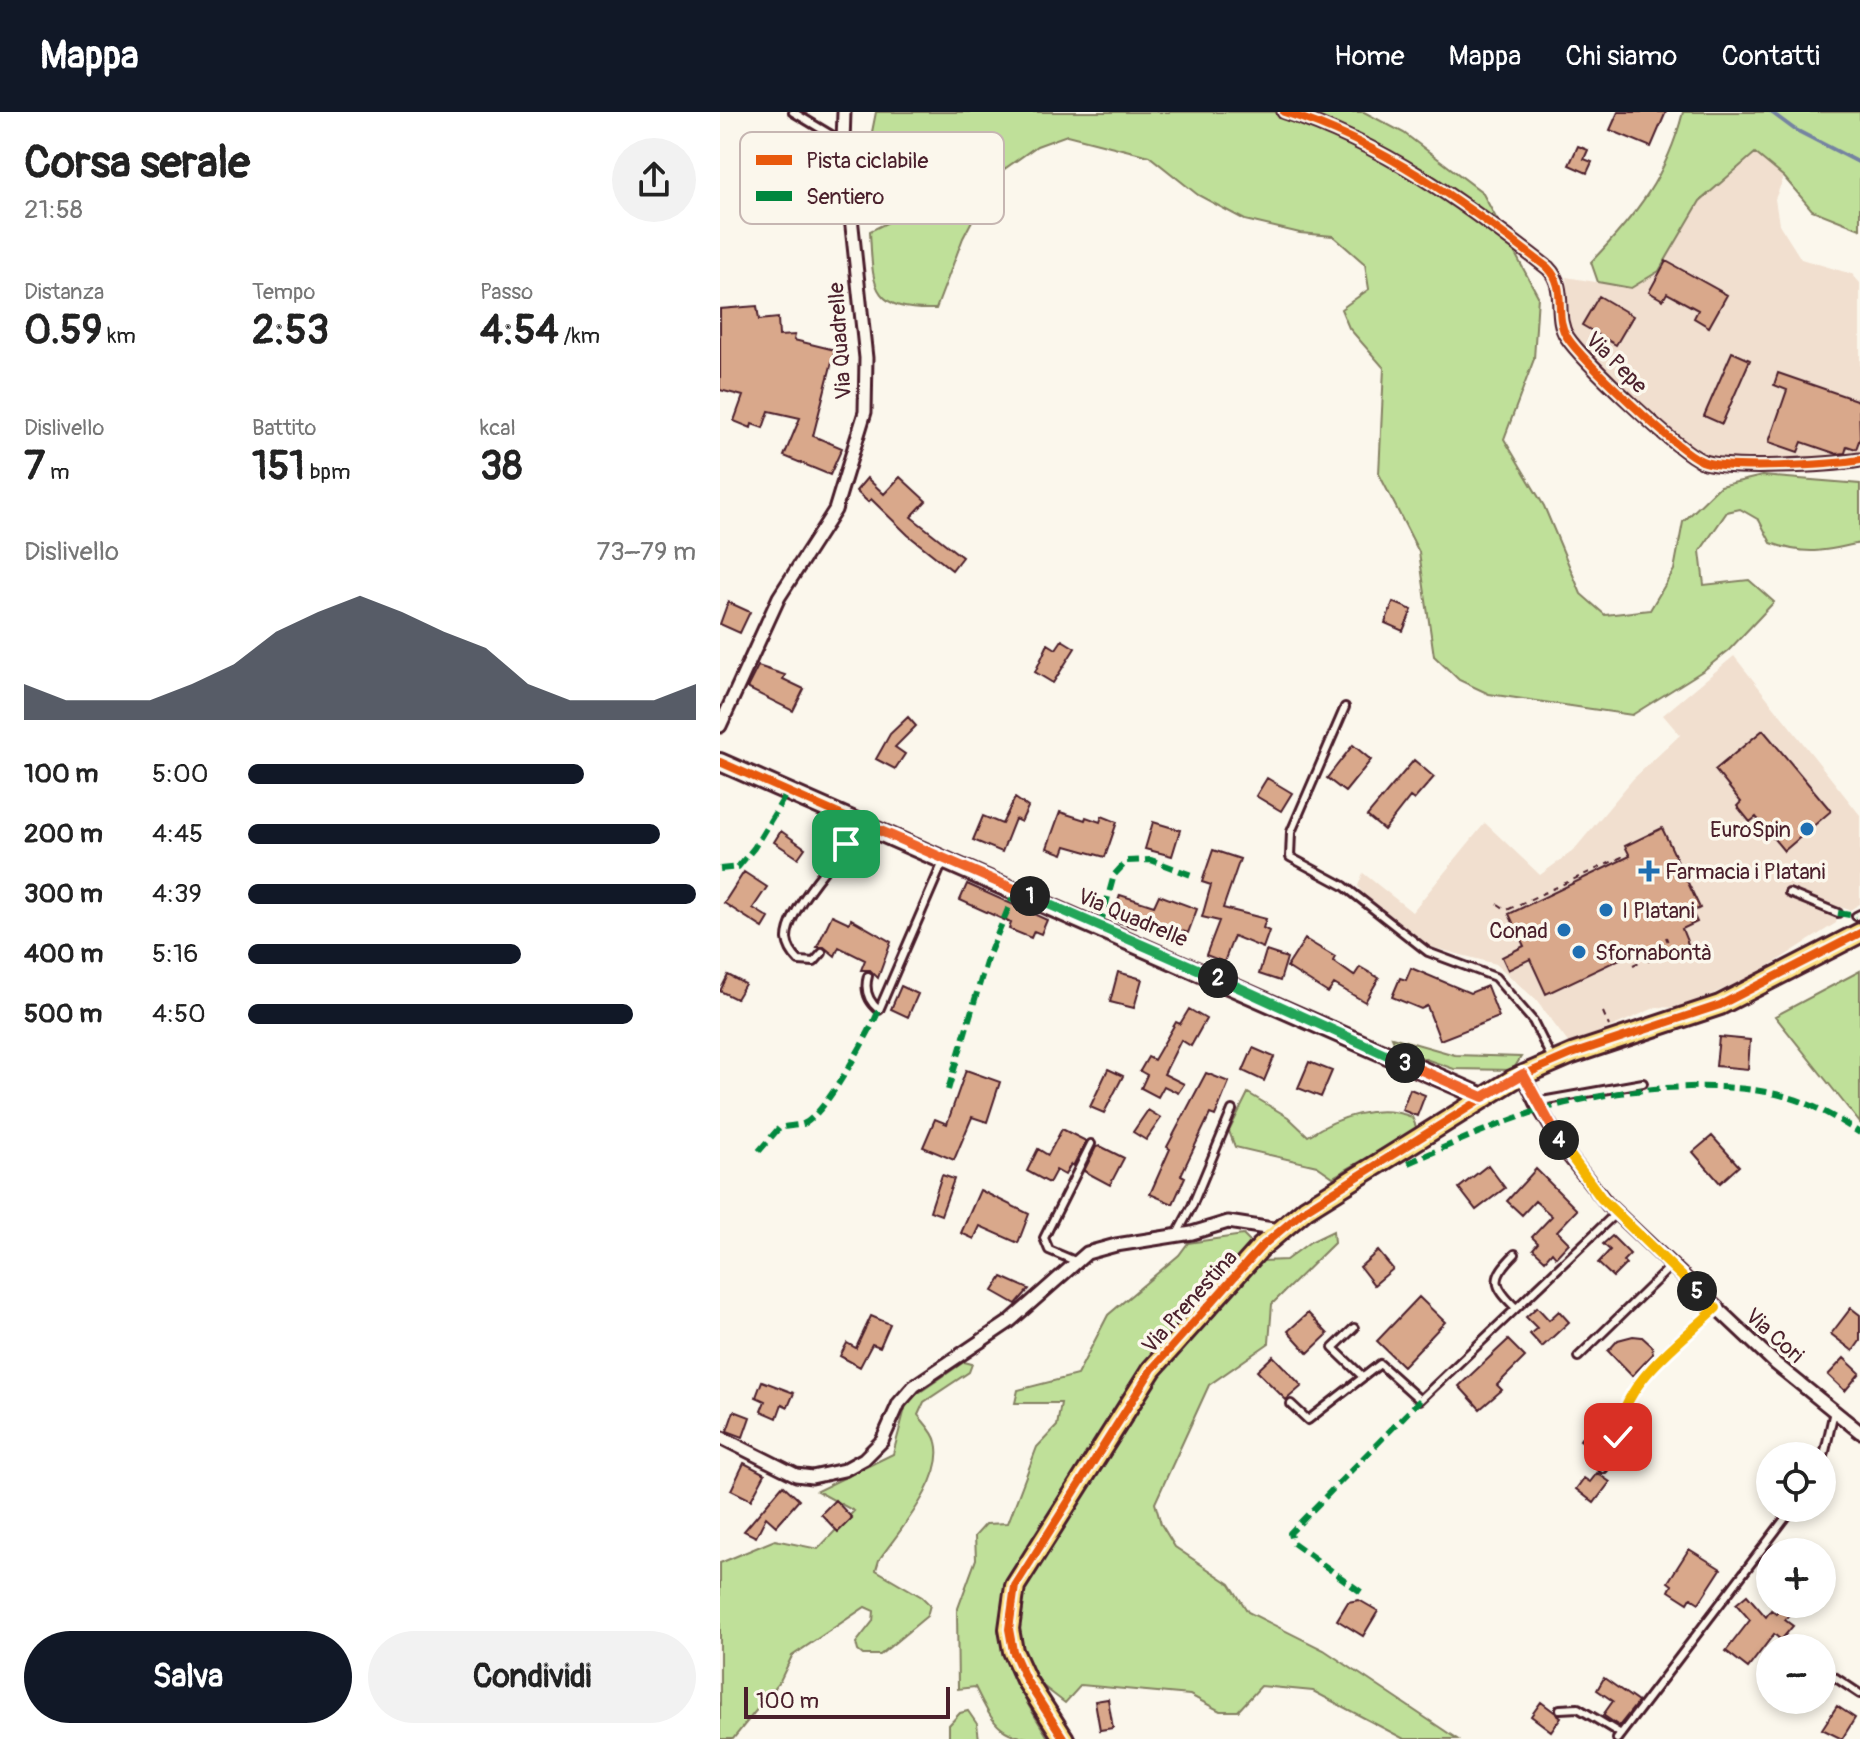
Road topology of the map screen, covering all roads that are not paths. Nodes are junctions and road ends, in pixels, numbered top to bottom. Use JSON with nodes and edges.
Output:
{"nodes":[{"id":1,"x":793,"y":112,"type":"edge"},
{"id":2,"x":844,"y":112,"type":"edge"},
{"id":3,"x":1284,"y":112,"type":"edge"},
{"id":4,"x":826,"y":132,"type":"edge"},
{"id":5,"x":843,"y":132,"type":"edge"},
{"id":6,"x":852,"y":224,"type":"edge"},
{"id":7,"x":1860,"y":460,"type":"edge"},
{"id":8,"x":1345,"y":707,"type":"dead end"},
{"id":9,"x":720,"y":726,"type":"edge"},
{"id":10,"x":720,"y":762,"type":"edge"},
{"id":11,"x":867,"y":825,"type":"junction"},
{"id":12,"x":945,"y":858,"type":"junction"},
{"id":13,"x":1789,"y":893,"type":"dead end"},
{"id":14,"x":1838,"y":913,"type":"dead end"},
{"id":15,"x":1859,"y":921,"type":"edge"},
{"id":16,"x":822,"y":953,"type":"dead end"},
{"id":17,"x":868,"y":976,"type":"dead end"},
{"id":18,"x":1553,"y":1061,"type":"junction"},
{"id":19,"x":1523,"y":1074,"type":"junction"},
{"id":20,"x":1643,"y":1083,"type":"dead end"},
{"id":21,"x":1483,"y":1097,"type":"junction"},
{"id":22,"x":1536,"y":1102,"type":"junction"},
{"id":23,"x":1232,"y":1110,"type":"dead end"},
{"id":24,"x":1091,"y":1144,"type":"dead end"},
{"id":25,"x":1616,"y":1213,"type":"junction"},
{"id":26,"x":1279,"y":1230,"type":"junction"},
{"id":27,"x":1176,"y":1236,"type":"junction"},
{"id":28,"x":1515,"y":1254,"type":"dead end"},
{"id":29,"x":1075,"y":1261,"type":"junction"},
{"id":30,"x":1671,"y":1266,"type":"junction"},
{"id":31,"x":1516,"y":1308,"type":"junction"},
{"id":32,"x":1716,"y":1308,"type":"junction"},
{"id":33,"x":1354,"y":1328,"type":"dead end"},
{"id":34,"x":1578,"y":1357,"type":"dead end"},
{"id":35,"x":1363,"y":1377,"type":"junction"},
{"id":36,"x":1291,"y":1404,"type":"dead end"},
{"id":37,"x":1834,"y":1411,"type":"junction"},
{"id":38,"x":1860,"y":1432,"type":"edge"},
{"id":39,"x":720,"y":1437,"type":"edge"},
{"id":40,"x":1827,"y":1442,"type":"edge"},
{"id":41,"x":1603,"y":1469,"type":"dead end"},
{"id":42,"x":1782,"y":1522,"type":"edge"},
{"id":43,"x":1836,"y":1678,"type":"edge"},
{"id":44,"x":1860,"y":1694,"type":"edge"},
{"id":45,"x":1560,"y":1709,"type":"dead end"},
{"id":46,"x":1619,"y":1736,"type":"edge"},
{"id":47,"x":1064,"y":1739,"type":"edge"}],
"edges":[{"from":1,"to":4,"type":"lane"},
{"from":2,"to":5,"type":"street","name":"Via Quadrelle"},
{"from":3,"to":7,"type":"street","name":"Via Pepe"},
{"from":6,"to":9,"type":"street","name":"Via Quadrelle"},
{"from":8,"to":18,"type":"lane"},
{"from":10,"to":11,"type":"street","name":"Via Quadrelle"},
{"from":11,"to":12,"type":"street","name":"Via Quadrelle"},
{"from":11,"to":16,"type":"lane"},
{"from":12,"to":17,"type":"lane"},
{"from":12,"to":21,"type":"street","name":"Via Quadrelle"},
{"from":13,"to":14,"type":"lane"},
{"from":15,"to":18,"type":"main road","name":"Via Prenestina"},
{"from":18,"to":19,"type":"main road","name":"Via Prenestina"},
{"from":19,"to":21,"type":"main road","name":"Via Prenestina"},
{"from":19,"to":22,"type":"street","name":"Via Cori"},
{"from":20,"to":22,"type":"lane"},
{"from":21,"to":26,"type":"main road","name":"Via Prenestina"},
{"from":22,"to":25,"type":"street","name":"Via Cori"},
{"from":23,"to":27,"type":"lane"},
{"from":24,"to":29,"type":"lane"},
{"from":25,"to":30,"type":"street","name":"Via Cori"},
{"from":25,"to":31,"type":"lane"},
{"from":26,"to":27,"type":"street"},
{"from":26,"to":47,"type":"main road","name":"Via Prenestina"},
{"from":27,"to":29,"type":"street"},
{"from":28,"to":31,"type":"lane"},
{"from":29,"to":39,"type":"street"},
{"from":30,"to":32,"type":"street","name":"Via Cori"},
{"from":30,"to":34,"type":"lane"},
{"from":31,"to":35,"type":"lane"},
{"from":32,"to":37,"type":"street","name":"Via Cori"},
{"from":32,"to":41,"type":"lane"},
{"from":33,"to":35,"type":"lane"},
{"from":35,"to":36,"type":"lane"},
{"from":37,"to":38,"type":"street","name":"Via Cori"},
{"from":37,"to":40,"type":"lane"},
{"from":42,"to":46,"type":"lane"},
{"from":43,"to":44,"type":"lane"},
{"from":45,"to":46,"type":"lane"}]}
